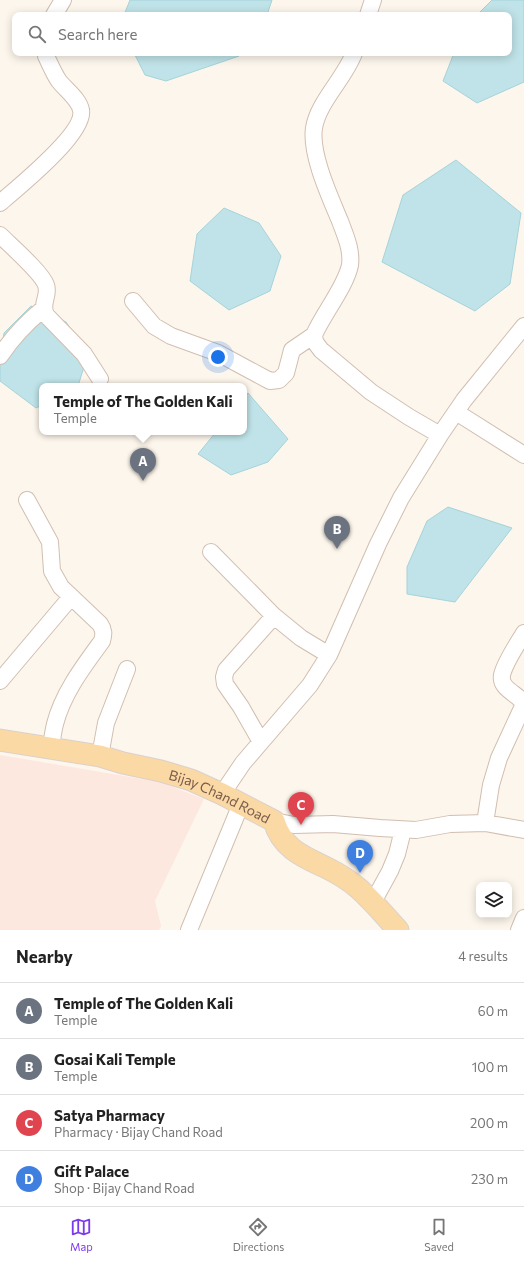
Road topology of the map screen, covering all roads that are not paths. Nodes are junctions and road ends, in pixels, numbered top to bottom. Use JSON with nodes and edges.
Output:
{"nodes":[{"id":1,"x":63,"y":0,"type":"edge"},
{"id":2,"x":373,"y":0,"type":"edge"},
{"id":3,"x":56,"y":12,"type":"edge"},
{"id":4,"x":369,"y":12,"type":"edge"},
{"id":5,"x":46,"y":56,"type":"edge"},
{"id":6,"x":352,"y":56,"type":"edge"},
{"id":7,"x":0,"y":203,"type":"edge"},
{"id":8,"x":0,"y":235,"type":"edge"},
{"id":9,"x":133,"y":301,"type":"dead end"},
{"id":10,"x":43,"y":309,"type":"junction"},
{"id":11,"x":524,"y":326,"type":"edge"},
{"id":12,"x":314,"y":335,"type":"junction"},
{"id":13,"x":0,"y":356,"type":"edge"},
{"id":14,"x":100,"y":379,"type":"dead end"},
{"id":15,"x":456,"y":412,"type":"junction"},
{"id":16,"x":440,"y":435,"type":"junction"},
{"id":17,"x":524,"y":455,"type":"edge"},
{"id":18,"x":27,"y":500,"type":"dead end"},
{"id":19,"x":211,"y":552,"type":"dead end"},
{"id":20,"x":71,"y":597,"type":"junction"},
{"id":21,"x":274,"y":616,"type":"junction"},
{"id":22,"x":524,"y":633,"type":"edge"},
{"id":23,"x":329,"y":655,"type":"junction"},
{"id":24,"x":127,"y":669,"type":"dead end"},
{"id":25,"x":0,"y":681,"type":"edge"},
{"id":26,"x":0,"y":740,"type":"edge"},
{"id":27,"x":261,"y":742,"type":"junction"},
{"id":28,"x":51,"y":748,"type":"junction"},
{"id":29,"x":100,"y":756,"type":"junction"},
{"id":30,"x":222,"y":794,"type":"junction"},
{"id":31,"x":241,"y":804,"type":"junction"},
{"id":32,"x":274,"y":821,"type":"junction"},
{"id":33,"x":485,"y":823,"type":"junction"},
{"id":34,"x":403,"y":830,"type":"junction"},
{"id":35,"x":524,"y":830,"type":"edge"},
{"id":36,"x":373,"y":902,"type":"junction"},
{"id":37,"x":524,"y":918,"type":"edge"},
{"id":38,"x":189,"y":930,"type":"edge"},
{"id":39,"x":398,"y":930,"type":"edge"},
{"id":40,"x":519,"y":930,"type":"edge"}],
"edges":[{"from":1,"to":3,"type":"street"},
{"from":2,"to":4,"type":"street"},
{"from":5,"to":7,"type":"street"},
{"from":6,"to":12,"type":"street"},
{"from":8,"to":10,"type":"street"},
{"from":9,"to":12,"type":"street"},
{"from":10,"to":13,"type":"street"},
{"from":10,"to":14,"type":"street"},
{"from":11,"to":15,"type":"street"},
{"from":12,"to":16,"type":"street"},
{"from":15,"to":16,"type":"street"},
{"from":15,"to":17,"type":"street"},
{"from":16,"to":23,"type":"street"},
{"from":18,"to":20,"type":"street"},
{"from":19,"to":21,"type":"street"},
{"from":20,"to":25,"type":"street"},
{"from":20,"to":28,"type":"street"},
{"from":21,"to":23,"type":"street"},
{"from":21,"to":27,"type":"street"},
{"from":22,"to":33,"type":"street"},
{"from":23,"to":27,"type":"street"},
{"from":24,"to":29,"type":"street"},
{"from":26,"to":28,"type":"main road","name":"Bijay Chand Road"},
{"from":27,"to":30,"type":"street"},
{"from":28,"to":29,"type":"main road","name":"Bijay Chand Road"},
{"from":29,"to":30,"type":"main road","name":"Bijay Chand Road"},
{"from":30,"to":31,"type":"main road","name":"Bijay Chand Road"},
{"from":31,"to":32,"type":"main road","name":"Bijay Chand Road"},
{"from":31,"to":38,"type":"street"},
{"from":32,"to":34,"type":"street"},
{"from":32,"to":36,"type":"main road","name":"Bijay Chand Road"},
{"from":33,"to":34,"type":"street"},
{"from":33,"to":35,"type":"street"},
{"from":34,"to":36,"type":"street"},
{"from":36,"to":39,"type":"main road","name":"Bijay Chand Road"},
{"from":37,"to":40,"type":"street"}]}
